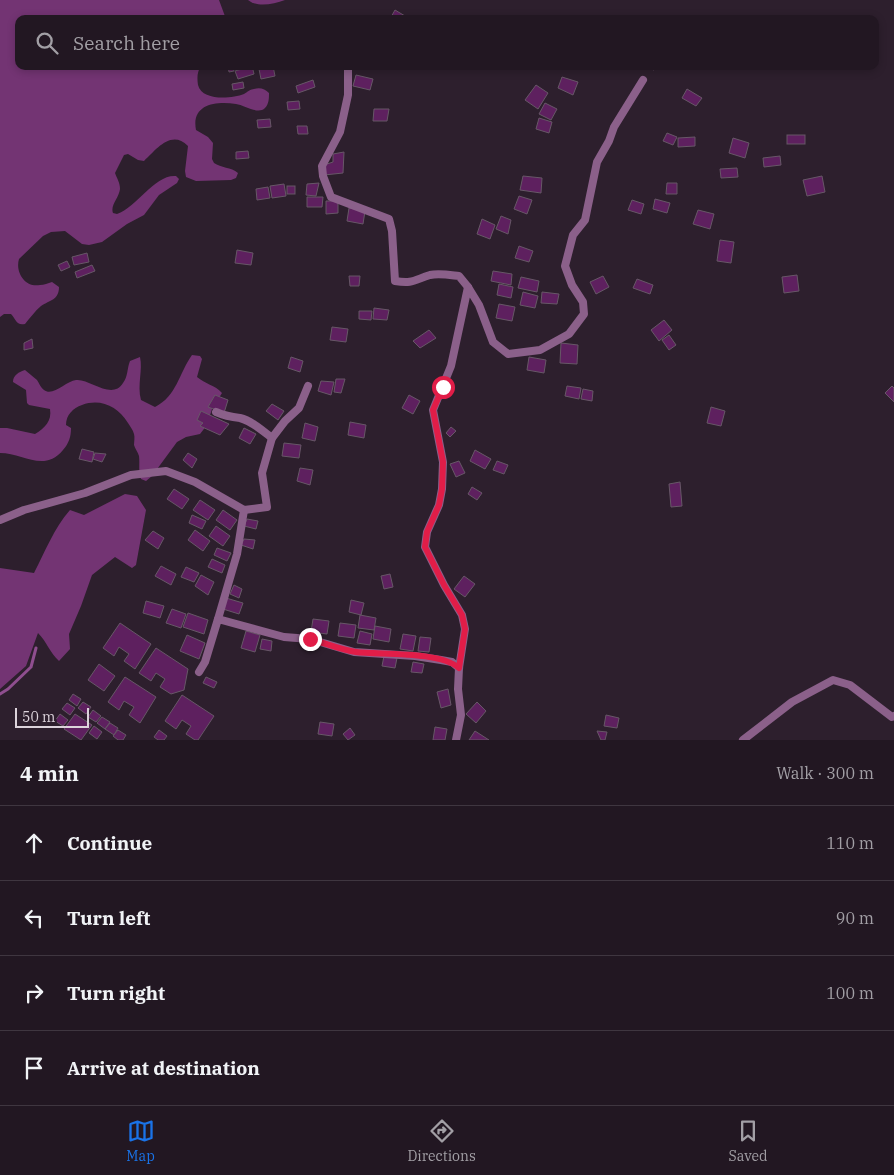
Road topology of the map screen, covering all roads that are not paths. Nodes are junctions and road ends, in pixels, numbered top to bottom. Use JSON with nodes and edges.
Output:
{"nodes":[{"id":1,"x":348,"y":70,"type":"edge"},
{"id":2,"x":643,"y":80,"type":"dead end"},
{"id":3,"x":468,"y":287,"type":"junction"},
{"id":4,"x":308,"y":386,"type":"dead end"},
{"id":5,"x":216,"y":412,"type":"dead end"},
{"id":6,"x":272,"y":438,"type":"junction"},
{"id":7,"x":244,"y":510,"type":"junction"},
{"id":8,"x":0,"y":520,"type":"edge"},
{"id":9,"x":218,"y":619,"type":"junction"},
{"id":10,"x":459,"y":668,"type":"junction"},
{"id":11,"x":199,"y":672,"type":"dead end"},
{"id":12,"x":894,"y":716,"type":"edge"},
{"id":13,"x":456,"y":740,"type":"edge"},
{"id":14,"x":743,"y":740,"type":"edge"}],
"edges":[{"from":1,"to":3,"type":"street"},
{"from":2,"to":3,"type":"street"},
{"from":3,"to":10,"type":"street"},
{"from":4,"to":6,"type":"street"},
{"from":5,"to":6,"type":"street"},
{"from":6,"to":7,"type":"street"},
{"from":7,"to":8,"type":"street"},
{"from":7,"to":9,"type":"street"},
{"from":9,"to":10,"type":"street"},
{"from":9,"to":11,"type":"street"},
{"from":10,"to":13,"type":"street"},
{"from":12,"to":14,"type":"street"}]}
